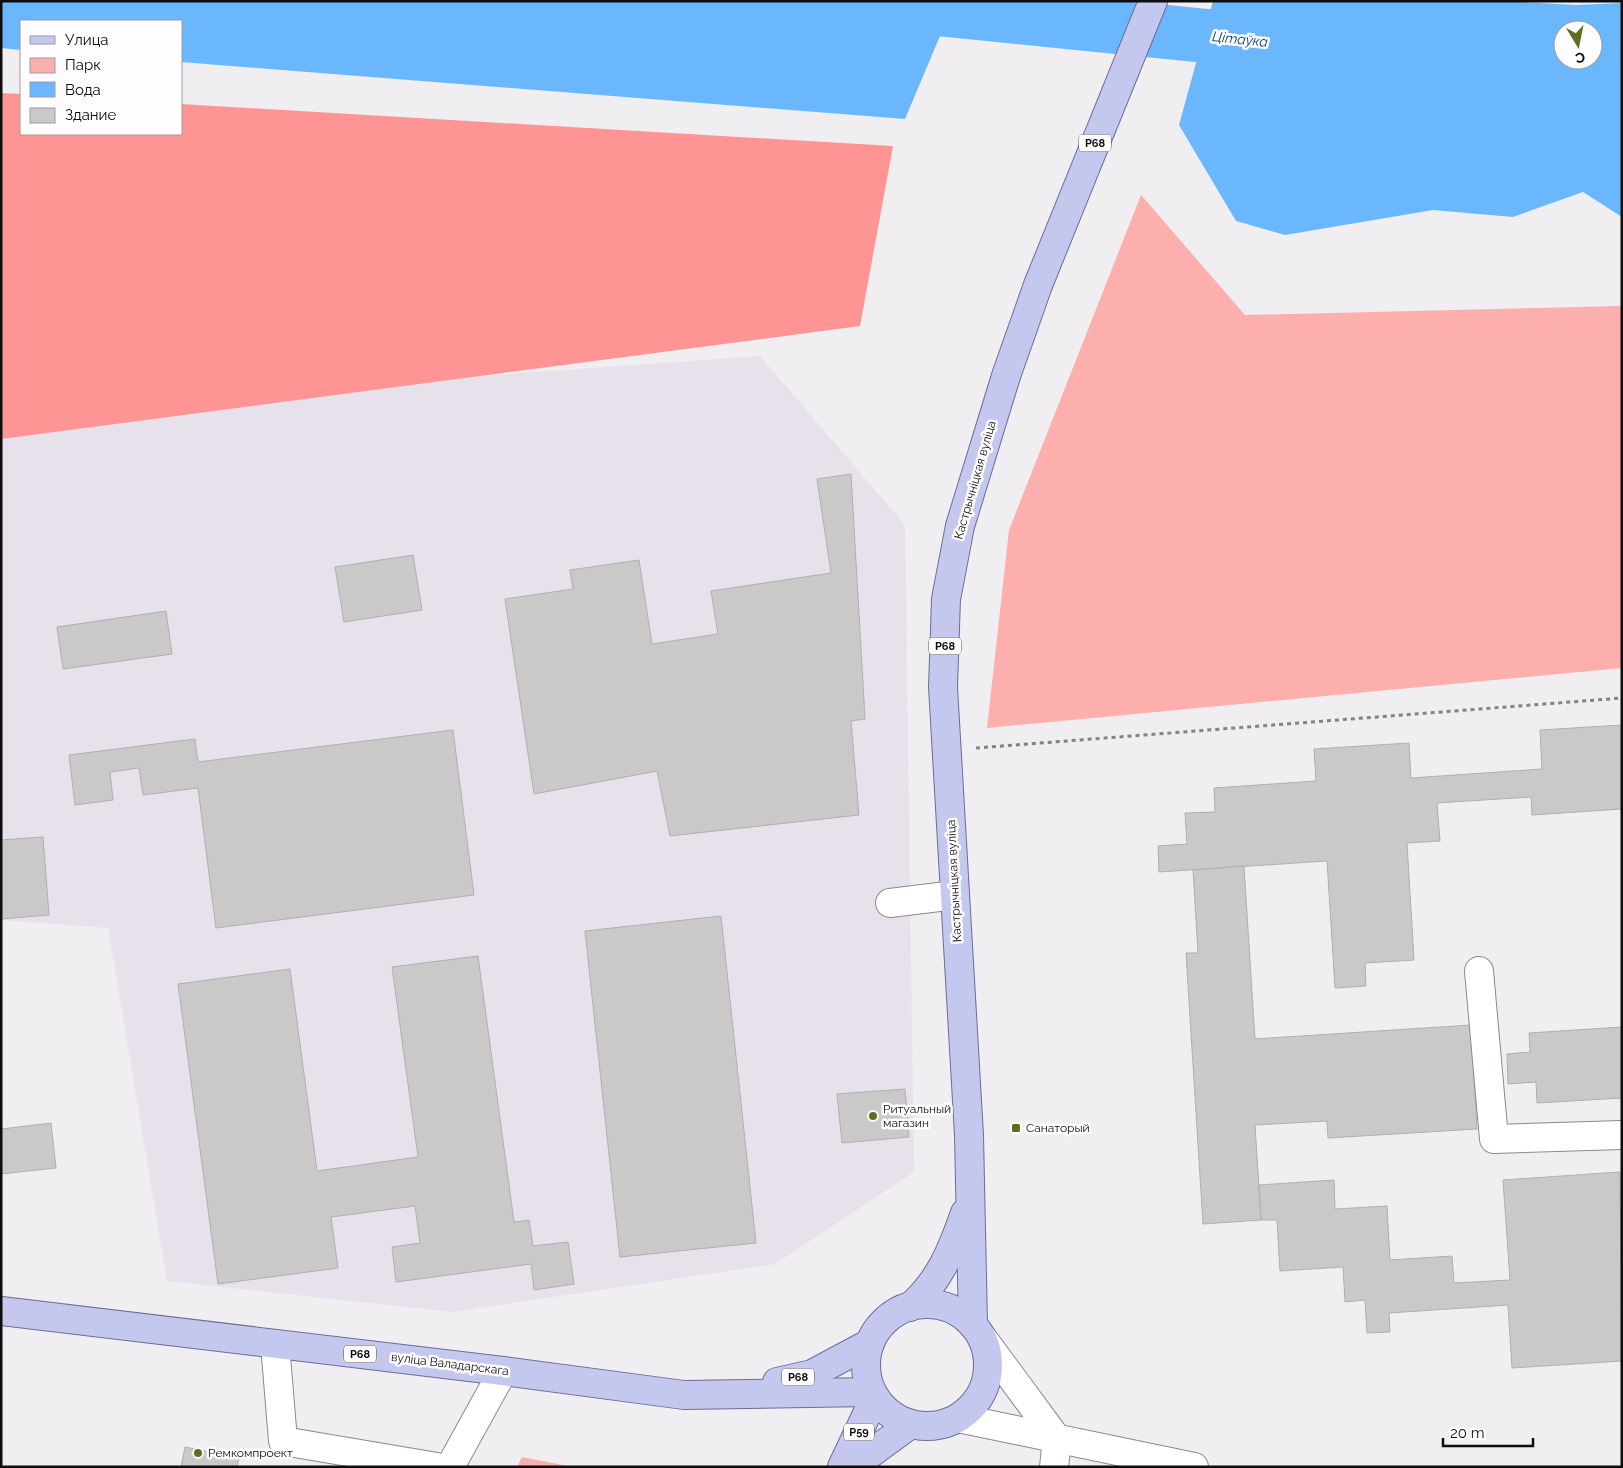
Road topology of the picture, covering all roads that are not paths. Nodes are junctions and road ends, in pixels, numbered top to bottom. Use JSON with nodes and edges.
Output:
{"nodes":[{"id":1,"x":1153,"y":1,"type":"edge"},
{"id":2,"x":954,"y":895,"type":"junction"},
{"id":3,"x":890,"y":903,"type":"dead end"},
{"id":4,"x":1479,"y":971,"type":"dead end"},
{"id":5,"x":1622,"y":1135,"type":"edge"},
{"id":6,"x":971,"y":1196,"type":"junction"},
{"id":7,"x":910,"y":1307,"type":"junction"},
{"id":8,"x":1,"y":1311,"type":"edge"},
{"id":9,"x":977,"y":1331,"type":"junction"},
{"id":10,"x":870,"y":1343,"type":"junction"},
{"id":11,"x":275,"y":1344,"type":"junction"},
{"id":12,"x":503,"y":1371,"type":"junction"},
{"id":13,"x":874,"y":1394,"type":"junction"},
{"id":14,"x":719,"y":1395,"type":"junction"},
{"id":15,"x":958,"y":1418,"type":"junction"},
{"id":16,"x":911,"y":1424,"type":"junction"},
{"id":17,"x":1057,"y":1439,"type":"junction"},
{"id":18,"x":378,"y":1462,"type":"edge"},
{"id":19,"x":437,"y":1467,"type":"edge"},
{"id":20,"x":450,"y":1467,"type":"edge"},
{"id":21,"x":842,"y":1467,"type":"edge"},
{"id":22,"x":852,"y":1467,"type":"edge"},
{"id":23,"x":1054,"y":1467,"type":"edge"},
{"id":24,"x":1194,"y":1467,"type":"edge"}],
"edges":[{"from":1,"to":2,"type":"main road","name":"Кастрычніцкая вуліца","number":"Р68"},
{"from":2,"to":3,"type":"street"},
{"from":2,"to":6,"type":"main road","name":"Кастрычніцкая вуліца","number":"Р68"},
{"from":4,"to":5,"type":"street"},
{"from":6,"to":7,"type":"main road","name":"Кастрычніцкая вуліца","number":"Р68"},
{"from":6,"to":9,"type":"main road","name":"Кастрычніцкая вуліца","number":"Р68"},
{"from":7,"to":9,"type":"main road"},
{"from":7,"to":10,"type":"main road","number":"Р68"},
{"from":8,"to":11,"type":"main road","name":"вуліца Валадарскага","number":"Р68"},
{"from":9,"to":15,"type":"main road","number":"Р68"},
{"from":9,"to":17,"type":"street"},
{"from":10,"to":13,"type":"main road","number":"Р68"},
{"from":10,"to":14,"type":"main road","name":"вуліца Валадарскага","number":"Р68"},
{"from":11,"to":12,"type":"main road","name":"вуліца Валадарскага","number":"Р68"},
{"from":11,"to":18,"type":"street"},
{"from":12,"to":14,"type":"main road","name":"вуліца Валадарскага","number":"Р68"},
{"from":12,"to":20,"type":"street"},
{"from":13,"to":14,"type":"main road","name":"вуліца Валадарскага","number":"Р68"},
{"from":13,"to":16,"type":"main road","number":"Р68"},
{"from":13,"to":21,"type":"main road","number":"Р59"},
{"from":15,"to":16,"type":"main road","number":"Р68"},
{"from":15,"to":17,"type":"street"},
{"from":16,"to":22,"type":"main road","number":"Р59"},
{"from":17,"to":23,"type":"street"},
{"from":17,"to":24,"type":"street"},
{"from":18,"to":19,"type":"street"}]}
